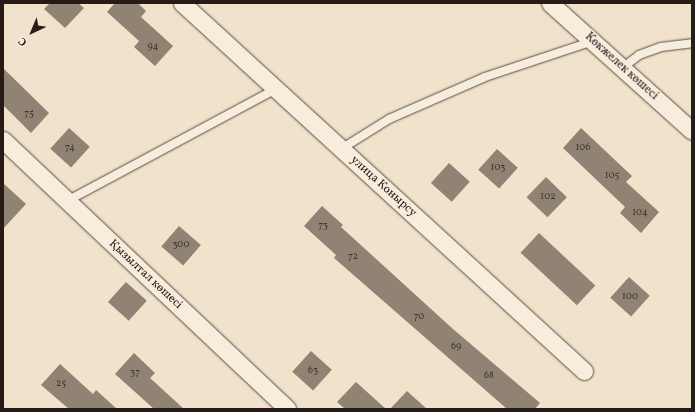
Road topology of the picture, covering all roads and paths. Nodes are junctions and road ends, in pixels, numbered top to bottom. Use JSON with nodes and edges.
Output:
{"nodes":[{"id":1,"x":550,"y":3,"type":"edge"},
{"id":2,"x":185,"y":4,"type":"edge"},
{"id":3,"x":593,"y":41,"type":"junction"},
{"id":4,"x":692,"y":43,"type":"edge"},
{"id":5,"x":622,"y":68,"type":"junction"},
{"id":6,"x":276,"y":89,"type":"junction"},
{"id":7,"x":692,"y":131,"type":"edge"},
{"id":8,"x":3,"y":140,"type":"edge"},
{"id":9,"x":341,"y":148,"type":"junction"},
{"id":10,"x":67,"y":201,"type":"junction"},
{"id":11,"x":584,"y":371,"type":"dead end"},
{"id":12,"x":287,"y":409,"type":"edge"}],
"edges":[{"from":1,"to":3,"type":"street","name":"Көкжелек көшесі"},
{"from":2,"to":6,"type":"street","name":"улица Конырсу"},
{"from":3,"to":5,"type":"street","name":"Көкжелек көшесі"},
{"from":3,"to":9,"type":"lane"},
{"from":4,"to":5,"type":"lane"},
{"from":5,"to":7,"type":"street","name":"Көкжелек көшесі"},
{"from":6,"to":9,"type":"street","name":"улица Конырсу"},
{"from":6,"to":10,"type":"lane"},
{"from":8,"to":10,"type":"street","name":"Қызылтал көшесі"},
{"from":9,"to":11,"type":"street","name":"улица Конырсу"},
{"from":10,"to":12,"type":"street","name":"Қызылтал көшесі"}]}
